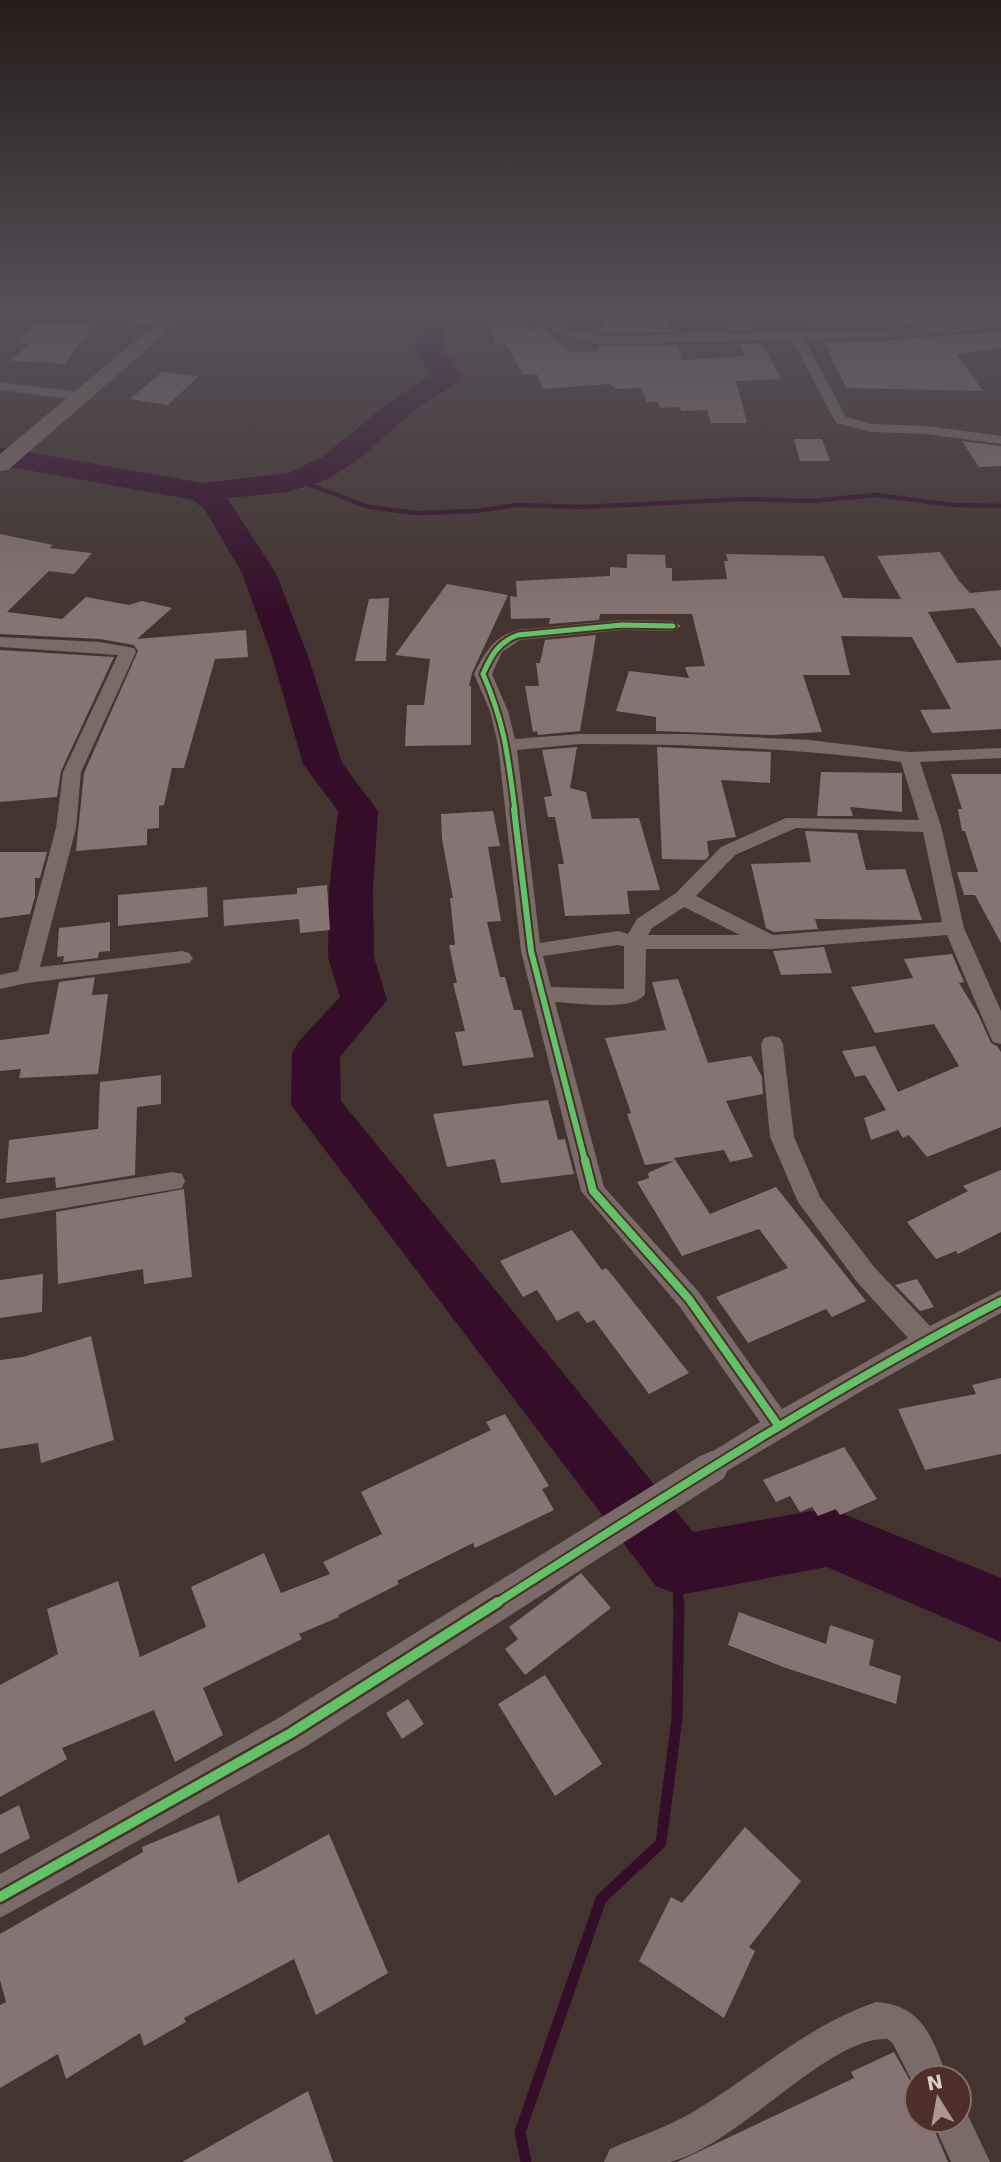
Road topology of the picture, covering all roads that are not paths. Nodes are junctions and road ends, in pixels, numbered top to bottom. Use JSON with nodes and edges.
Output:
{"nodes":[{"id":1,"x":60,"y":412,"type":"edge"},
{"id":2,"x":837,"y":412,"type":"edge"},
{"id":3,"x":1001,"y":440,"type":"edge"},
{"id":4,"x":0,"y":465,"type":"edge"},
{"id":5,"x":673,"y":626,"type":"dead end"},
{"id":6,"x":0,"y":642,"type":"edge"},
{"id":7,"x":507,"y":745,"type":"junction"},
{"id":8,"x":1001,"y":753,"type":"edge"},
{"id":9,"x":909,"y":757,"type":"junction"},
{"id":10,"x":931,"y":826,"type":"junction"},
{"id":11,"x":683,"y":898,"type":"junction"},
{"id":12,"x":954,"y":928,"type":"junction"},
{"id":13,"x":771,"y":942,"type":"junction"},
{"id":14,"x":634,"y":943,"type":"junction"},
{"id":15,"x":531,"y":951,"type":"junction"},
{"id":16,"x":182,"y":958,"type":"dead end"},
{"id":17,"x":27,"y":976,"type":"junction"},
{"id":18,"x":0,"y":982,"type":"edge"},
{"id":19,"x":542,"y":994,"type":"junction"},
{"id":20,"x":1001,"y":1035,"type":"edge"},
{"id":21,"x":772,"y":1044,"type":"dead end"},
{"id":22,"x":173,"y":1181,"type":"dead end"},
{"id":23,"x":0,"y":1209,"type":"edge"},
{"id":24,"x":1001,"y":1301,"type":"edge"},
{"id":25,"x":926,"y":1340,"type":"junction"},
{"id":26,"x":778,"y":1426,"type":"junction"},
{"id":27,"x":712,"y":1467,"type":"joint"},
{"id":28,"x":0,"y":1897,"type":"edge"},
{"id":29,"x":923,"y":2064,"type":"edge"},
{"id":30,"x":958,"y":2134,"type":"edge"},
{"id":31,"x":623,"y":2162,"type":"edge"},
{"id":32,"x":971,"y":2162,"type":"edge"}],
"edges":[{"from":1,"to":4,"type":"main road"},
{"from":2,"to":3,"type":"street"},
{"from":5,"to":7,"type":"street"},
{"from":6,"to":17,"type":"street"},
{"from":7,"to":9,"type":"street"},
{"from":7,"to":15,"type":"street"},
{"from":8,"to":9,"type":"street"},
{"from":9,"to":10,"type":"street"},
{"from":10,"to":11,"type":"street"},
{"from":10,"to":12,"type":"street"},
{"from":11,"to":13,"type":"street"},
{"from":11,"to":14,"type":"street"},
{"from":12,"to":13,"type":"street"},
{"from":12,"to":20,"type":"street"},
{"from":13,"to":14,"type":"street"},
{"from":14,"to":15,"type":"street"},
{"from":14,"to":19,"type":"street"},
{"from":15,"to":19,"type":"street"},
{"from":16,"to":17,"type":"street"},
{"from":17,"to":18,"type":"street"},
{"from":19,"to":26,"type":"street"},
{"from":21,"to":25,"type":"street"},
{"from":22,"to":23,"type":"street"},
{"from":24,"to":25,"type":"street"},
{"from":25,"to":26,"type":"street"},
{"from":26,"to":27,"type":"street"},
{"from":27,"to":28,"type":"street"},
{"from":29,"to":31,"type":"street"},
{"from":30,"to":32,"type":"street"}]}
